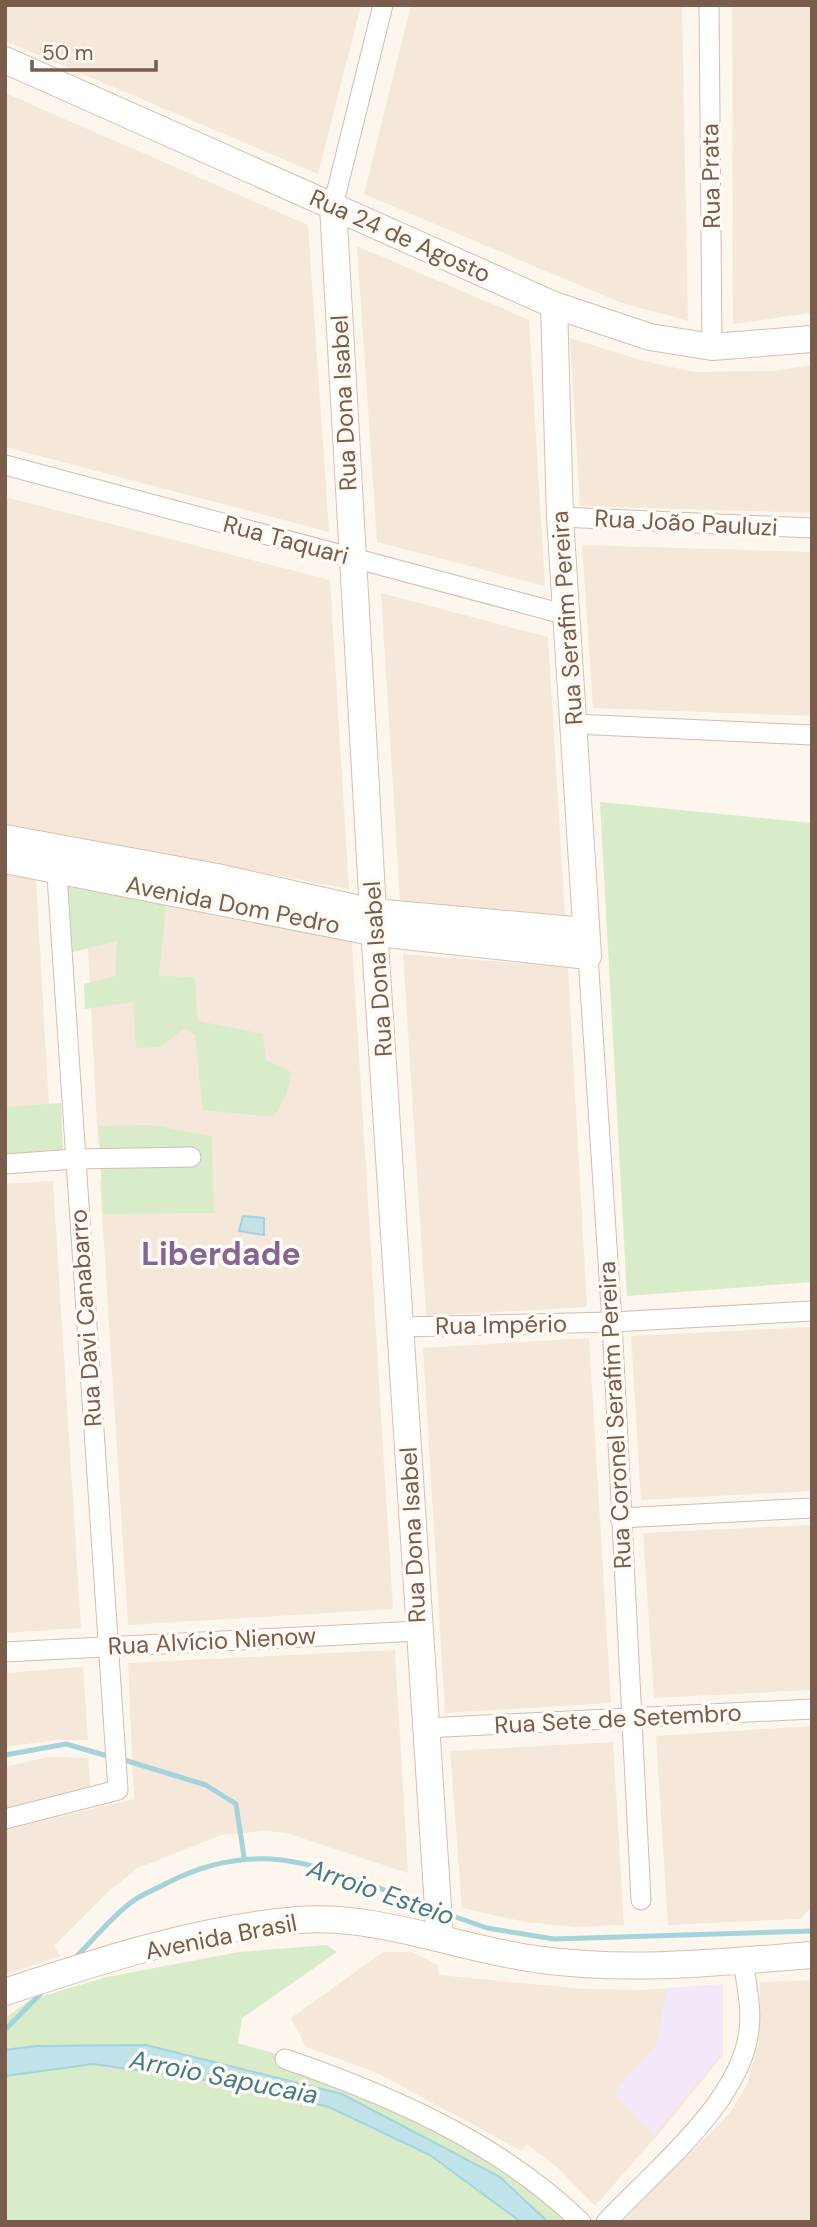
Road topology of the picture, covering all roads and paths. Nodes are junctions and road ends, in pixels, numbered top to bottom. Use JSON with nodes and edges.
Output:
{"nodes":[{"id":1,"x":383,"y":5,"type":"edge"},
{"id":2,"x":709,"y":5,"type":"edge"},
{"id":3,"x":5,"y":60,"type":"edge"},
{"id":4,"x":333,"y":206,"type":"junction"},
{"id":5,"x":554,"y":305,"type":"junction"},
{"id":6,"x":812,"y":339,"type":"edge"},
{"id":7,"x":712,"y":347,"type":"junction"},
{"id":8,"x":5,"y":465,"type":"edge"},
{"id":9,"x":560,"y":517,"type":"junction"},
{"id":10,"x":812,"y":528,"type":"edge"},
{"id":11,"x":353,"y":558,"type":"junction"},
{"id":12,"x":567,"y":615,"type":"junction"},
{"id":13,"x":574,"y":724,"type":"junction"},
{"id":14,"x":812,"y":735,"type":"edge"},
{"id":15,"x":5,"y":838,"type":"edge"},
{"id":16,"x":55,"y":858,"type":"junction"},
{"id":17,"x":5,"y":860,"type":"edge"},
{"id":18,"x":375,"y":923,"type":"junction"},
{"id":19,"x":587,"y":944,"type":"junction"},
{"id":20,"x":191,"y":1157,"type":"dead end"},
{"id":21,"x":75,"y":1159,"type":"junction"},
{"id":22,"x":5,"y":1164,"type":"edge"},
{"id":23,"x":812,"y":1311,"type":"edge"},
{"id":24,"x":612,"y":1322,"type":"junction"},
{"id":25,"x":400,"y":1327,"type":"junction"},
{"id":26,"x":812,"y":1508,"type":"edge"},
{"id":27,"x":620,"y":1518,"type":"junction"},
{"id":28,"x":419,"y":1631,"type":"junction"},
{"id":29,"x":109,"y":1646,"type":"junction"},
{"id":30,"x":5,"y":1652,"type":"edge"},
{"id":31,"x":812,"y":1709,"type":"edge"},
{"id":32,"x":632,"y":1718,"type":"junction"},
{"id":33,"x":425,"y":1727,"type":"junction"},
{"id":34,"x":5,"y":1819,"type":"edge"},
{"id":35,"x":641,"y":1900,"type":"dead end"},
{"id":36,"x":440,"y":1930,"type":"junction"},
{"id":37,"x":812,"y":1955,"type":"edge"},
{"id":38,"x":743,"y":1960,"type":"junction"},
{"id":39,"x":5,"y":1992,"type":"edge"},
{"id":40,"x":285,"y":2059,"type":"dead end"},
{"id":41,"x":581,"y":2222,"type":"edge"},
{"id":42,"x":606,"y":2222,"type":"edge"}],
"edges":[{"from":1,"to":4,"type":"street","name":"Rua Dona Isabel"},
{"from":2,"to":7,"type":"street","name":"Rua Prata"},
{"from":3,"to":4,"type":"street","name":"Rua 24 de Agosto"},
{"from":4,"to":5,"type":"street","name":"Rua 24 de Agosto"},
{"from":4,"to":11,"type":"street","name":"Rua Dona Isabel"},
{"from":5,"to":7,"type":"street","name":"Rua 24 de Agosto"},
{"from":5,"to":9,"type":"street","name":"Rua Serafim Pereira"},
{"from":6,"to":7,"type":"street","name":"Rua 24 de Agosto"},
{"from":8,"to":11,"type":"street","name":"Rua Taquari"},
{"from":9,"to":10,"type":"street","name":"Rua João Pauluzi"},
{"from":9,"to":12,"type":"street","name":"Rua Serafim Pereira"},
{"from":11,"to":12,"type":"street","name":"Rua Taquari"},
{"from":11,"to":18,"type":"street","name":"Rua Dona Isabel"},
{"from":12,"to":13,"type":"street","name":"Rua Serafim Pereira"},
{"from":13,"to":14,"type":"street"},
{"from":13,"to":19,"type":"street","name":"Rua Serafim Pereira"},
{"from":15,"to":16,"type":"street","name":"Avenida Dom Pedro"},
{"from":16,"to":17,"type":"street","name":"Avenida Dom Pedro"},
{"from":16,"to":18,"type":"street","name":"Avenida Dom Pedro"},
{"from":16,"to":21,"type":"street","name":"Rua Davi Canabarro"},
{"from":18,"to":19,"type":"street","name":"Avenida Dom Pedro"},
{"from":18,"to":25,"type":"street","name":"Rua Dona Isabel"},
{"from":19,"to":24,"type":"street","name":"Rua Coronel Serafim Pereira"},
{"from":20,"to":21,"type":"street"},
{"from":21,"to":22,"type":"street"},
{"from":21,"to":29,"type":"street","name":"Rua Davi Canabarro"},
{"from":23,"to":24,"type":"street","name":"Rua Império"},
{"from":24,"to":25,"type":"street","name":"Rua Império"},
{"from":24,"to":27,"type":"street","name":"Rua Coronel Serafim Pereira"},
{"from":25,"to":28,"type":"street","name":"Rua Dona Isabel"},
{"from":26,"to":27,"type":"street"},
{"from":27,"to":32,"type":"street","name":"Rua Coronel Serafim Pereira"},
{"from":28,"to":29,"type":"street","name":"Rua Alvício Nienow"},
{"from":28,"to":33,"type":"street","name":"Rua Dona Isabel"},
{"from":29,"to":30,"type":"street","name":"Rua Alvício Nienow"},
{"from":29,"to":34,"type":"street","name":"Rua Davi Canabarro"},
{"from":31,"to":32,"type":"street","name":"Rua Sete de Setembro"},
{"from":32,"to":33,"type":"street","name":"Rua Sete de Setembro"},
{"from":32,"to":35,"type":"street","name":"Rua Coronel Serafim Pereira"},
{"from":33,"to":36,"type":"street","name":"Rua Dona Isabel"},
{"from":36,"to":38,"type":"street","name":"Avenida Brasil"},
{"from":36,"to":39,"type":"street","name":"Avenida Brasil"},
{"from":37,"to":38,"type":"street","name":"Avenida Brasil"},
{"from":38,"to":42,"type":"street"},
{"from":40,"to":41,"type":"street"}]}
